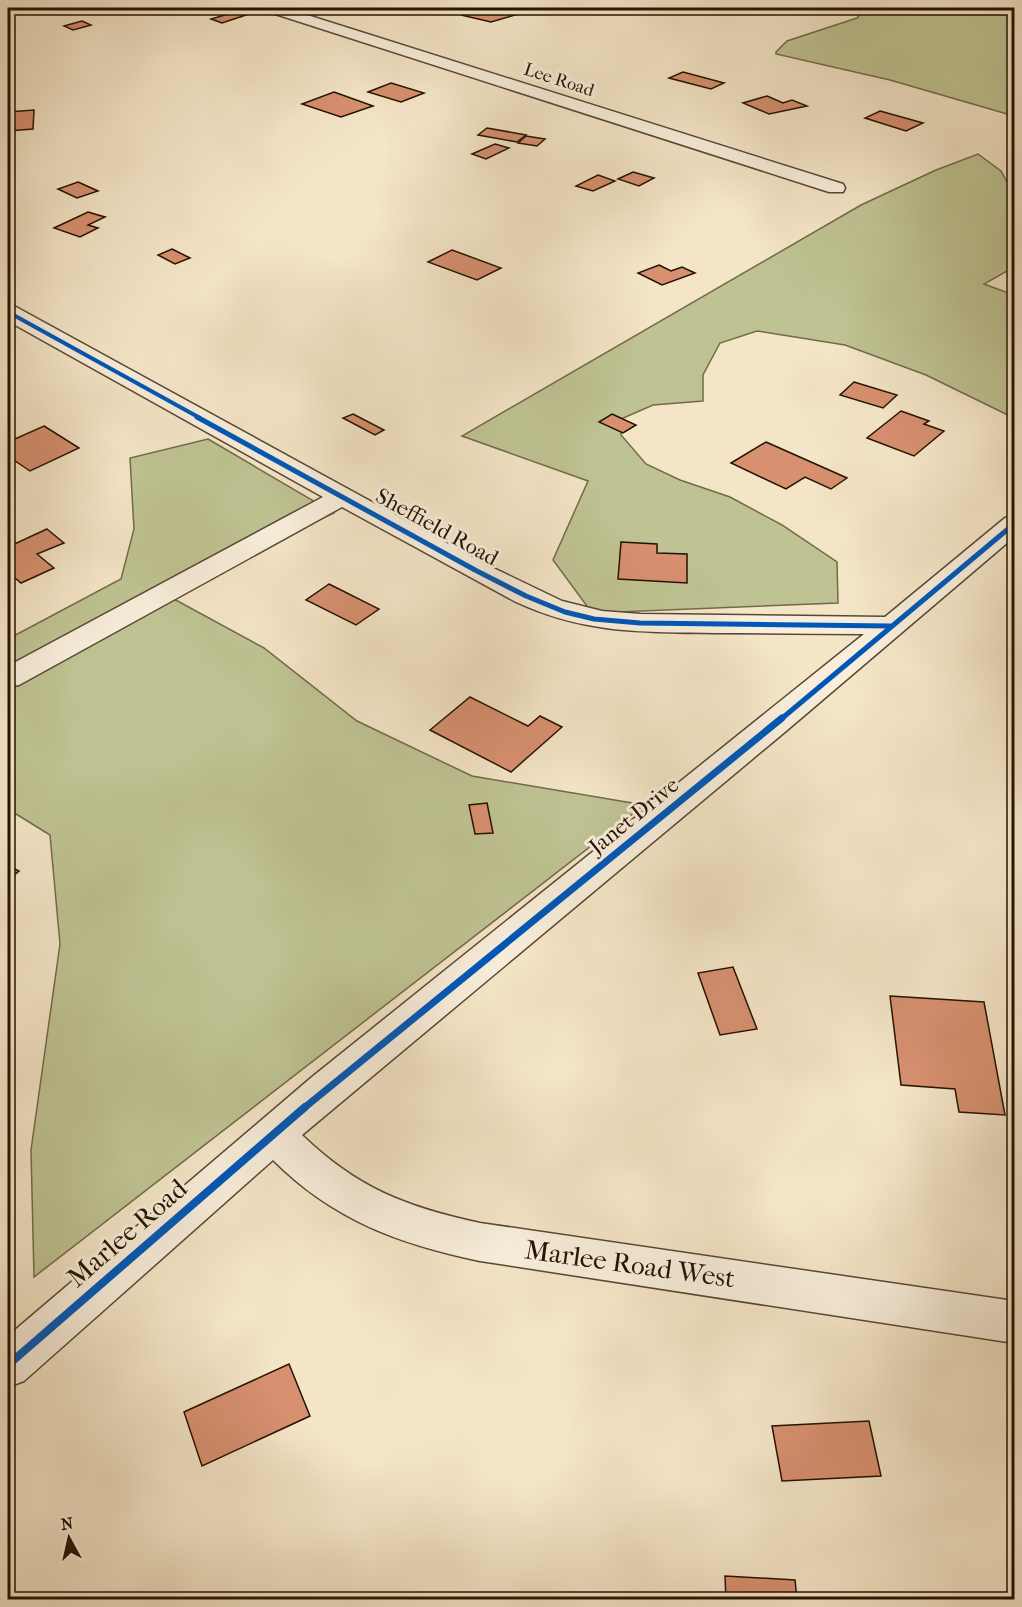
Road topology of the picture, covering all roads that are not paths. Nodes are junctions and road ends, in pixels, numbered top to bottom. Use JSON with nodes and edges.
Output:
{"nodes":[{"id":1,"x":271,"y":8,"type":"edge"},
{"id":2,"x":836,"y":188,"type":"dead end"},
{"id":3,"x":8,"y":312,"type":"edge"},
{"id":4,"x":344,"y":496,"type":"junction"},
{"id":5,"x":1014,"y":524,"type":"edge"},
{"id":6,"x":891,"y":626,"type":"junction"},
{"id":7,"x":8,"y":678,"type":"edge"},
{"id":8,"x":274,"y":1134,"type":"junction"},
{"id":9,"x":1014,"y":1322,"type":"edge"},
{"id":10,"x":8,"y":1365,"type":"edge"}],
"edges":[{"from":1,"to":2,"type":"street","name":"Lee Road"},
{"from":3,"to":4,"type":"street","name":"Sheffield Road"},
{"from":4,"to":6,"type":"street","name":"Sheffield Road"},
{"from":4,"to":7,"type":"street"},
{"from":5,"to":6,"type":"street","name":"Janet Drive"},
{"from":6,"to":8,"type":"street","name":"Janet Drive"},
{"from":8,"to":9,"type":"street","name":"Marlee Road West"},
{"from":8,"to":10,"type":"street","name":"Marlee Road"}]}
